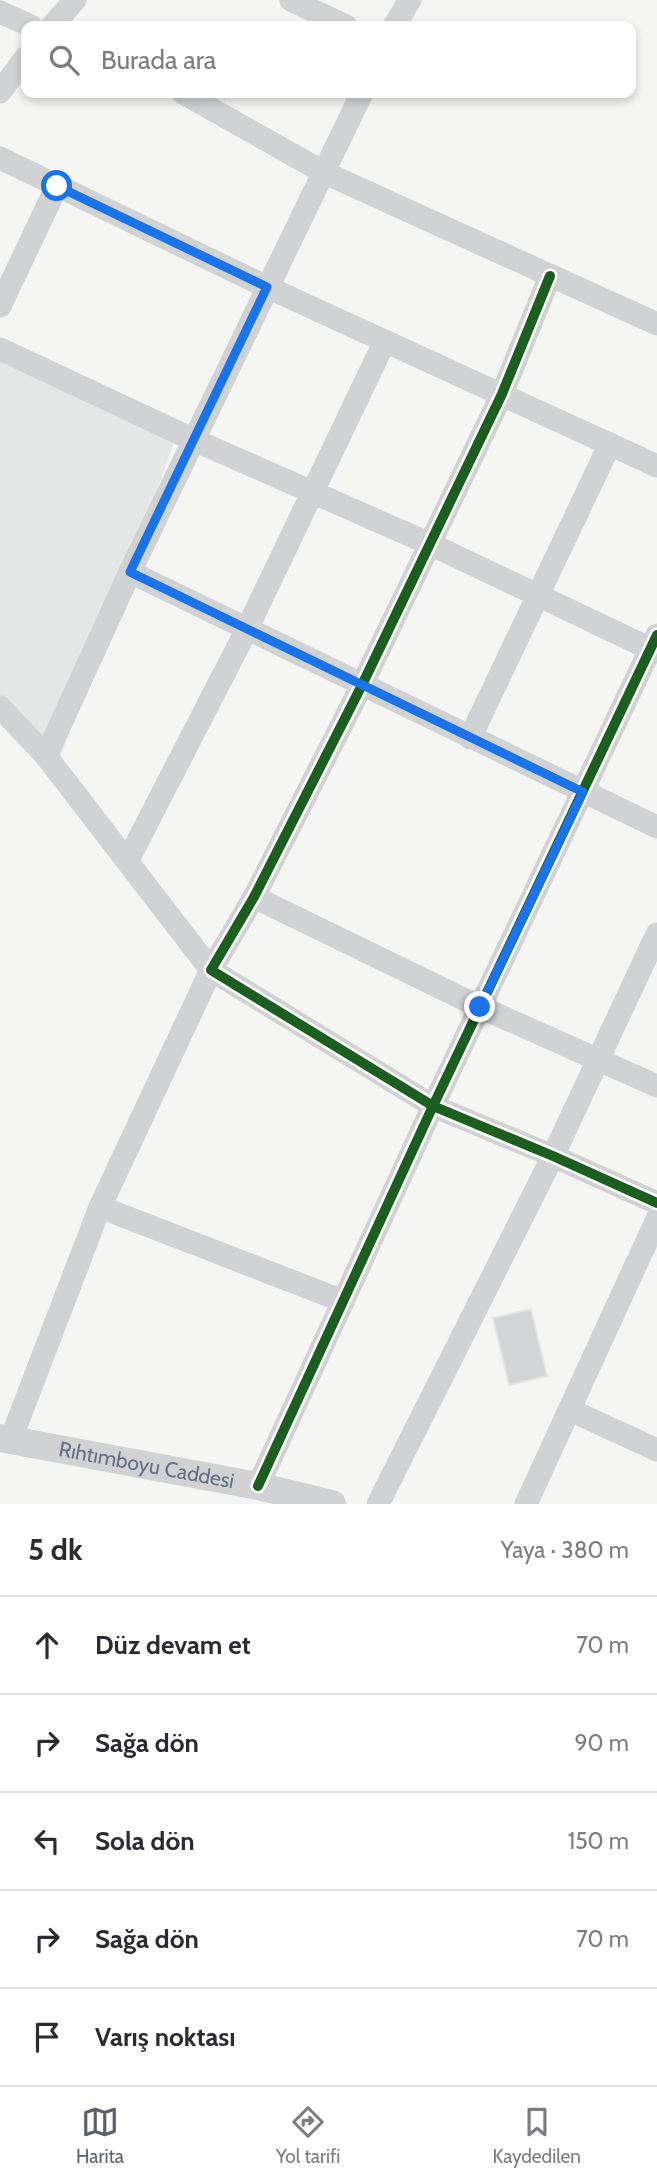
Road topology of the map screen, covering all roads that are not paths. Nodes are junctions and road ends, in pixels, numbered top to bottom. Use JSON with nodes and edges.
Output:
{"nodes":[{"id":1,"x":75,"y":0,"type":"edge"},
{"id":2,"x":291,"y":0,"type":"edge"},
{"id":3,"x":410,"y":0,"type":"edge"},
{"id":4,"x":0,"y":12,"type":"edge"},
{"id":5,"x":21,"y":21,"type":"edge"},
{"id":6,"x":61,"y":21,"type":"edge"},
{"id":7,"x":335,"y":21,"type":"edge"},
{"id":8,"x":397,"y":21,"type":"edge"},
{"id":9,"x":21,"y":64,"type":"edge"},
{"id":10,"x":0,"y":92,"type":"edge"},
{"id":11,"x":192,"y":98,"type":"edge"},
{"id":12,"x":360,"y":98,"type":"edge"},
{"id":13,"x":0,"y":158,"type":"edge"},
{"id":14,"x":325,"y":173,"type":"junction"},
{"id":15,"x":57,"y":186,"type":"junction"},
{"id":16,"x":550,"y":276,"type":"junction"},
{"id":17,"x":267,"y":287,"type":"junction"},
{"id":18,"x":0,"y":306,"type":"edge"},
{"id":19,"x":657,"y":324,"type":"edge"},
{"id":20,"x":385,"y":341,"type":"junction"},
{"id":21,"x":0,"y":349,"type":"edge"},
{"id":22,"x":502,"y":394,"type":"junction"},
{"id":23,"x":194,"y":440,"type":"junction"},
{"id":24,"x":610,"y":444,"type":"junction"},
{"id":25,"x":657,"y":466,"type":"edge"},
{"id":26,"x":312,"y":494,"type":"junction"},
{"id":27,"x":430,"y":544,"type":"junction"},
{"id":28,"x":130,"y":572,"type":"junction"},
{"id":29,"x":537,"y":595,"type":"junction"},
{"id":30,"x":247,"y":629,"type":"junction"},
{"id":31,"x":655,"y":645,"type":"edge"},
{"id":32,"x":362,"y":685,"type":"junction"},
{"id":33,"x":0,"y":707,"type":"edge"},
{"id":34,"x":470,"y":738,"type":"junction"},
{"id":35,"x":46,"y":756,"type":"junction"},
{"id":36,"x":583,"y":792,"type":"junction"},
{"id":37,"x":657,"y":827,"type":"edge"},
{"id":38,"x":128,"y":860,"type":"junction"},
{"id":39,"x":254,"y":898,"type":"junction"},
{"id":40,"x":657,"y":934,"type":"edge"},
{"id":41,"x":211,"y":970,"type":"junction"},
{"id":42,"x":480,"y":1007,"type":"junction"},
{"id":43,"x":598,"y":1060,"type":"junction"},
{"id":44,"x":657,"y":1086,"type":"edge"},
{"id":45,"x":433,"y":1106,"type":"junction"},
{"id":46,"x":553,"y":1156,"type":"junction"},
{"id":47,"x":657,"y":1203,"type":"edge"},
{"id":48,"x":100,"y":1207,"type":"junction"},
{"id":49,"x":657,"y":1219,"type":"edge"},
{"id":50,"x":344,"y":1301,"type":"junction"},
{"id":51,"x":570,"y":1410,"type":"junction"},
{"id":52,"x":6,"y":1438,"type":"edge"},
{"id":53,"x":657,"y":1450,"type":"edge"},
{"id":54,"x":258,"y":1486,"type":"junction"},
{"id":55,"x":332,"y":1504,"type":"edge"},
{"id":56,"x":378,"y":1504,"type":"edge"},
{"id":57,"x":526,"y":1504,"type":"edge"}],
"edges":[{"from":1,"to":6,"type":"street"},
{"from":2,"to":7,"type":"street"},
{"from":3,"to":8,"type":"street"},
{"from":4,"to":5,"type":"street"},
{"from":9,"to":10,"type":"street"},
{"from":11,"to":14,"type":"street"},
{"from":12,"to":14,"type":"street"},
{"from":13,"to":15,"type":"street"},
{"from":14,"to":16,"type":"street"},
{"from":14,"to":17,"type":"street"},
{"from":15,"to":17,"type":"street"},
{"from":15,"to":18,"type":"street"},
{"from":16,"to":19,"type":"street"},
{"from":16,"to":22,"type":"street"},
{"from":17,"to":20,"type":"street"},
{"from":17,"to":23,"type":"street"},
{"from":20,"to":22,"type":"street"},
{"from":20,"to":26,"type":"street"},
{"from":21,"to":23,"type":"street"},
{"from":22,"to":24,"type":"street"},
{"from":22,"to":27,"type":"street"},
{"from":23,"to":26,"type":"street"},
{"from":23,"to":28,"type":"street"},
{"from":24,"to":25,"type":"street"},
{"from":24,"to":29,"type":"street"},
{"from":26,"to":27,"type":"street"},
{"from":26,"to":30,"type":"street"},
{"from":27,"to":29,"type":"street"},
{"from":27,"to":32,"type":"street"},
{"from":28,"to":30,"type":"street"},
{"from":28,"to":35,"type":"street"},
{"from":29,"to":31,"type":"street"},
{"from":29,"to":34,"type":"street"},
{"from":30,"to":32,"type":"street"},
{"from":30,"to":38,"type":"street"},
{"from":31,"to":36,"type":"street"},
{"from":32,"to":34,"type":"street"},
{"from":32,"to":39,"type":"street"},
{"from":33,"to":35,"type":"street"},
{"from":34,"to":36,"type":"street"},
{"from":35,"to":38,"type":"street"},
{"from":36,"to":37,"type":"street"},
{"from":36,"to":42,"type":"street"},
{"from":38,"to":41,"type":"street"},
{"from":39,"to":41,"type":"street"},
{"from":39,"to":42,"type":"street"},
{"from":40,"to":43,"type":"street"},
{"from":41,"to":45,"type":"street"},
{"from":41,"to":48,"type":"street"},
{"from":42,"to":43,"type":"street"},
{"from":42,"to":45,"type":"street"},
{"from":43,"to":44,"type":"street"},
{"from":43,"to":46,"type":"street"},
{"from":45,"to":46,"type":"street"},
{"from":45,"to":50,"type":"street"},
{"from":46,"to":47,"type":"street"},
{"from":46,"to":56,"type":"street"},
{"from":48,"to":50,"type":"street"},
{"from":48,"to":52,"type":"street"},
{"from":49,"to":51,"type":"street"},
{"from":50,"to":54,"type":"street"},
{"from":51,"to":53,"type":"street"},
{"from":51,"to":57,"type":"street"},
{"from":52,"to":54,"type":"street","name":"Rıhtımboyu Caddesi"},
{"from":54,"to":55,"type":"street","name":"Rıhtımboyu Caddesi"}]}
